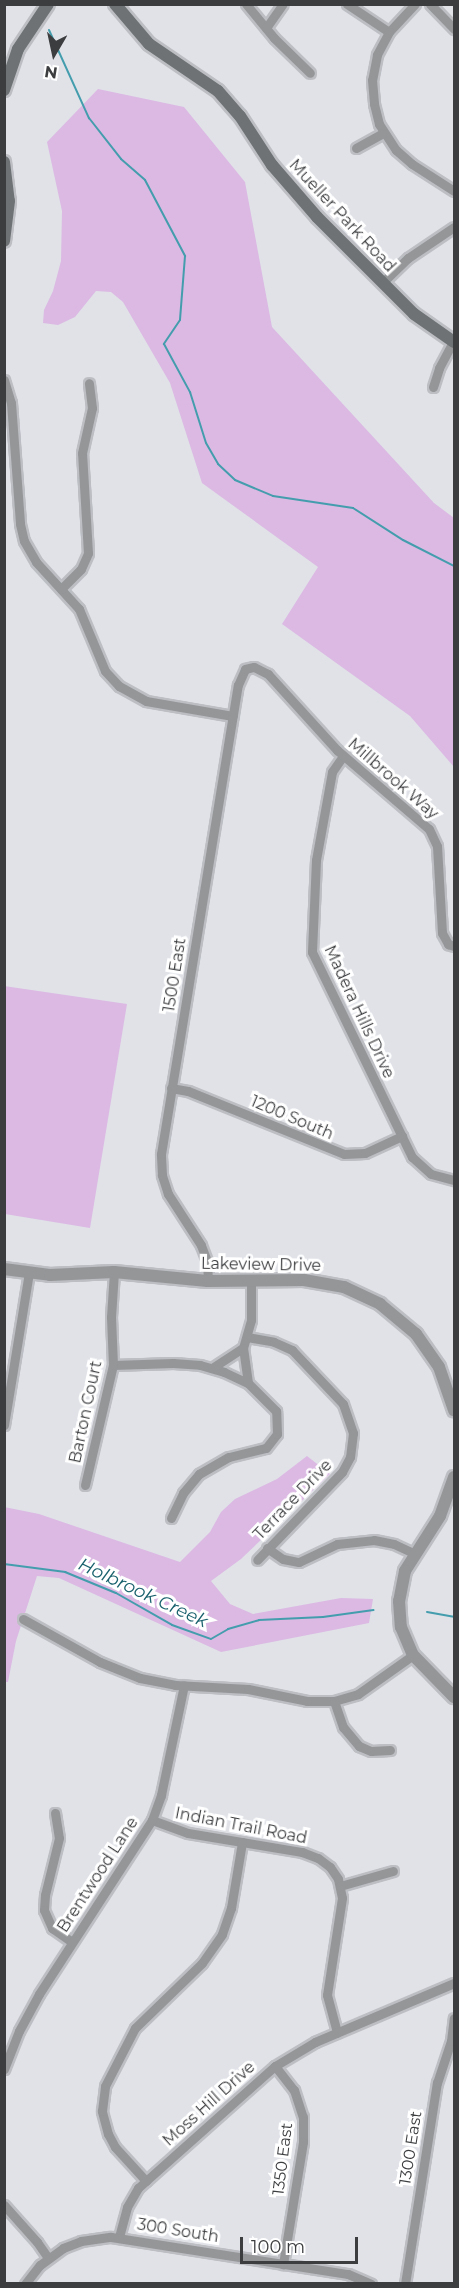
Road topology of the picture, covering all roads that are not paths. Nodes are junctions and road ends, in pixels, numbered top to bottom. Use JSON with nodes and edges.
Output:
{"nodes":[{"id":1,"x":48,"y":4,"type":"edge"},
{"id":2,"x":116,"y":4,"type":"edge"},
{"id":3,"x":246,"y":4,"type":"edge"},
{"id":4,"x":283,"y":4,"type":"edge"},
{"id":5,"x":347,"y":4,"type":"edge"},
{"id":6,"x":415,"y":4,"type":"edge"},
{"id":7,"x":430,"y":4,"type":"edge"},
{"id":8,"x":266,"y":28,"type":"junction"},
{"id":9,"x":454,"y":29,"type":"edge"},
{"id":10,"x":389,"y":32,"type":"junction"},
{"id":11,"x":310,"y":73,"type":"dead end"},
{"id":12,"x":4,"y":90,"type":"edge"},
{"id":13,"x":383,"y":133,"type":"junction"},
{"id":14,"x":356,"y":148,"type":"dead end"},
{"id":15,"x":4,"y":162,"type":"edge"},
{"id":16,"x":454,"y":191,"type":"edge"},
{"id":17,"x":454,"y":227,"type":"edge"},
{"id":18,"x":4,"y":241,"type":"edge"},
{"id":19,"x":381,"y":283,"type":"junction"},
{"id":20,"x":454,"y":342,"type":"edge"},
{"id":21,"x":4,"y":380,"type":"edge"},
{"id":22,"x":89,"y":383,"type":"dead end"},
{"id":23,"x":433,"y":387,"type":"dead end"},
{"id":24,"x":61,"y":589,"type":"junction"},
{"id":25,"x":249,"y":667,"type":"joint"},
{"id":26,"x":233,"y":716,"type":"junction"},
{"id":27,"x":343,"y":756,"type":"junction"},
{"id":28,"x":454,"y":946,"type":"edge"},
{"id":29,"x":171,"y":1088,"type":"junction"},
{"id":30,"x":402,"y":1136,"type":"junction"},
{"id":31,"x":454,"y":1180,"type":"edge"},
{"id":32,"x":4,"y":1269,"type":"edge"},
{"id":33,"x":114,"y":1272,"type":"junction"},
{"id":34,"x":29,"y":1273,"type":"junction"},
{"id":35,"x":208,"y":1281,"type":"junction"},
{"id":36,"x":252,"y":1281,"type":"junction"},
{"id":37,"x":247,"y":1337,"type":"junction"},
{"id":38,"x":243,"y":1348,"type":"junction"},
{"id":39,"x":113,"y":1365,"type":"junction"},
{"id":40,"x":212,"y":1368,"type":"junction"},
{"id":41,"x":249,"y":1383,"type":"junction"},
{"id":42,"x":454,"y":1410,"type":"edge"},
{"id":43,"x":4,"y":1425,"type":"edge"},
{"id":44,"x":454,"y":1480,"type":"edge"},
{"id":45,"x":86,"y":1485,"type":"dead end"},
{"id":46,"x":171,"y":1518,"type":"dead end"},
{"id":47,"x":267,"y":1548,"type":"junction"},
{"id":48,"x":415,"y":1554,"type":"junction"},
{"id":49,"x":257,"y":1560,"type":"dead end"},
{"id":50,"x":23,"y":1618,"type":"dead end"},
{"id":51,"x":413,"y":1655,"type":"junction"},
{"id":52,"x":184,"y":1685,"type":"junction"},
{"id":53,"x":454,"y":1697,"type":"edge"},
{"id":54,"x":334,"y":1701,"type":"junction"},
{"id":55,"x":390,"y":1750,"type":"dead end"},
{"id":56,"x":55,"y":1813,"type":"dead end"},
{"id":57,"x":152,"y":1820,"type":"junction"},
{"id":58,"x":242,"y":1842,"type":"junction"},
{"id":59,"x":393,"y":1871,"type":"dead end"},
{"id":60,"x":340,"y":1886,"type":"junction"},
{"id":61,"x":72,"y":1942,"type":"junction"},
{"id":62,"x":454,"y":1987,"type":"edge"},
{"id":63,"x":454,"y":2018,"type":"edge"},
{"id":64,"x":337,"y":2032,"type":"junction"},
{"id":65,"x":275,"y":2066,"type":"junction"},
{"id":66,"x":4,"y":2069,"type":"edge"},
{"id":67,"x":146,"y":2181,"type":"junction"},
{"id":68,"x":4,"y":2205,"type":"edge"},
{"id":69,"x":119,"y":2237,"type":"junction"},
{"id":70,"x":48,"y":2258,"type":"junction"},
{"id":71,"x":283,"y":2264,"type":"junction"},
{"id":72,"x":26,"y":2283,"type":"edge"},
{"id":73,"x":371,"y":2283,"type":"edge"},
{"id":74,"x":405,"y":2283,"type":"edge"}],
"edges":[{"from":1,"to":12,"type":"main road"},
{"from":2,"to":19,"type":"main road","name":"Mueller Park Road"},
{"from":3,"to":8,"type":"street"},
{"from":4,"to":8,"type":"street"},
{"from":5,"to":10,"type":"street"},
{"from":6,"to":10,"type":"street"},
{"from":7,"to":9,"type":"street"},
{"from":8,"to":11,"type":"street"},
{"from":10,"to":13,"type":"street"},
{"from":13,"to":14,"type":"street"},
{"from":13,"to":16,"type":"street"},
{"from":15,"to":18,"type":"main road"},
{"from":17,"to":19,"type":"street"},
{"from":19,"to":20,"type":"main road","name":"Mueller Park Road"},
{"from":20,"to":23,"type":"street"},
{"from":21,"to":24,"type":"street"},
{"from":22,"to":24,"type":"street"},
{"from":24,"to":26,"type":"street"},
{"from":25,"to":26,"type":"street","name":"1500 East"},
{"from":25,"to":27,"type":"street","name":"Millbrook Way"},
{"from":26,"to":29,"type":"street","name":"1500 East"},
{"from":27,"to":28,"type":"street","name":"Millbrook Way"},
{"from":27,"to":30,"type":"street","name":"Madera Hills Drive"},
{"from":29,"to":30,"type":"street","name":"1200 South"},
{"from":29,"to":35,"type":"street","name":"1500 East"},
{"from":30,"to":31,"type":"street","name":"Madera Hills Drive"},
{"from":32,"to":34,"type":"street","name":"Lakeview Drive"},
{"from":33,"to":34,"type":"street","name":"Lakeview Drive"},
{"from":33,"to":35,"type":"street","name":"Lakeview Drive"},
{"from":33,"to":39,"type":"street","name":"Barton Court"},
{"from":34,"to":43,"type":"street"},
{"from":35,"to":36,"type":"street","name":"Lakeview Drive"},
{"from":36,"to":37,"type":"street"},
{"from":36,"to":42,"type":"street","name":"Lakeview Drive"},
{"from":37,"to":38,"type":"street"},
{"from":37,"to":47,"type":"street","name":"Terrace Drive"},
{"from":38,"to":40,"type":"street"},
{"from":38,"to":41,"type":"street"},
{"from":39,"to":40,"type":"street"},
{"from":39,"to":45,"type":"street","name":"Barton Court"},
{"from":40,"to":41,"type":"street"},
{"from":41,"to":46,"type":"street"},
{"from":44,"to":48,"type":"street"},
{"from":47,"to":48,"type":"street"},
{"from":47,"to":49,"type":"street","name":"Terrace Drive"},
{"from":48,"to":51,"type":"street"},
{"from":50,"to":52,"type":"street"},
{"from":51,"to":53,"type":"street"},
{"from":51,"to":54,"type":"street"},
{"from":52,"to":54,"type":"street"},
{"from":52,"to":57,"type":"street","name":"Brentwood Lane"},
{"from":54,"to":55,"type":"street"},
{"from":56,"to":61,"type":"street"},
{"from":57,"to":58,"type":"street","name":"Indian Trail Road"},
{"from":57,"to":61,"type":"street","name":"Brentwood Lane"},
{"from":58,"to":60,"type":"street","name":"Indian Trail Road"},
{"from":58,"to":67,"type":"street"},
{"from":59,"to":60,"type":"street"},
{"from":60,"to":64,"type":"street"},
{"from":61,"to":66,"type":"street","name":"Brentwood Lane"},
{"from":62,"to":64,"type":"street","name":"Moss Hill Drive"},
{"from":63,"to":74,"type":"street","name":"1300 East"},
{"from":64,"to":65,"type":"street","name":"Moss Hill Drive"},
{"from":65,"to":67,"type":"street","name":"Moss Hill Drive"},
{"from":65,"to":71,"type":"street","name":"1350 East"},
{"from":67,"to":69,"type":"street","name":"Moss Hill Drive"},
{"from":68,"to":70,"type":"street"},
{"from":69,"to":70,"type":"street"},
{"from":69,"to":71,"type":"street","name":"300 South"},
{"from":70,"to":72,"type":"street"},
{"from":71,"to":73,"type":"street","name":"300 South"}]}
